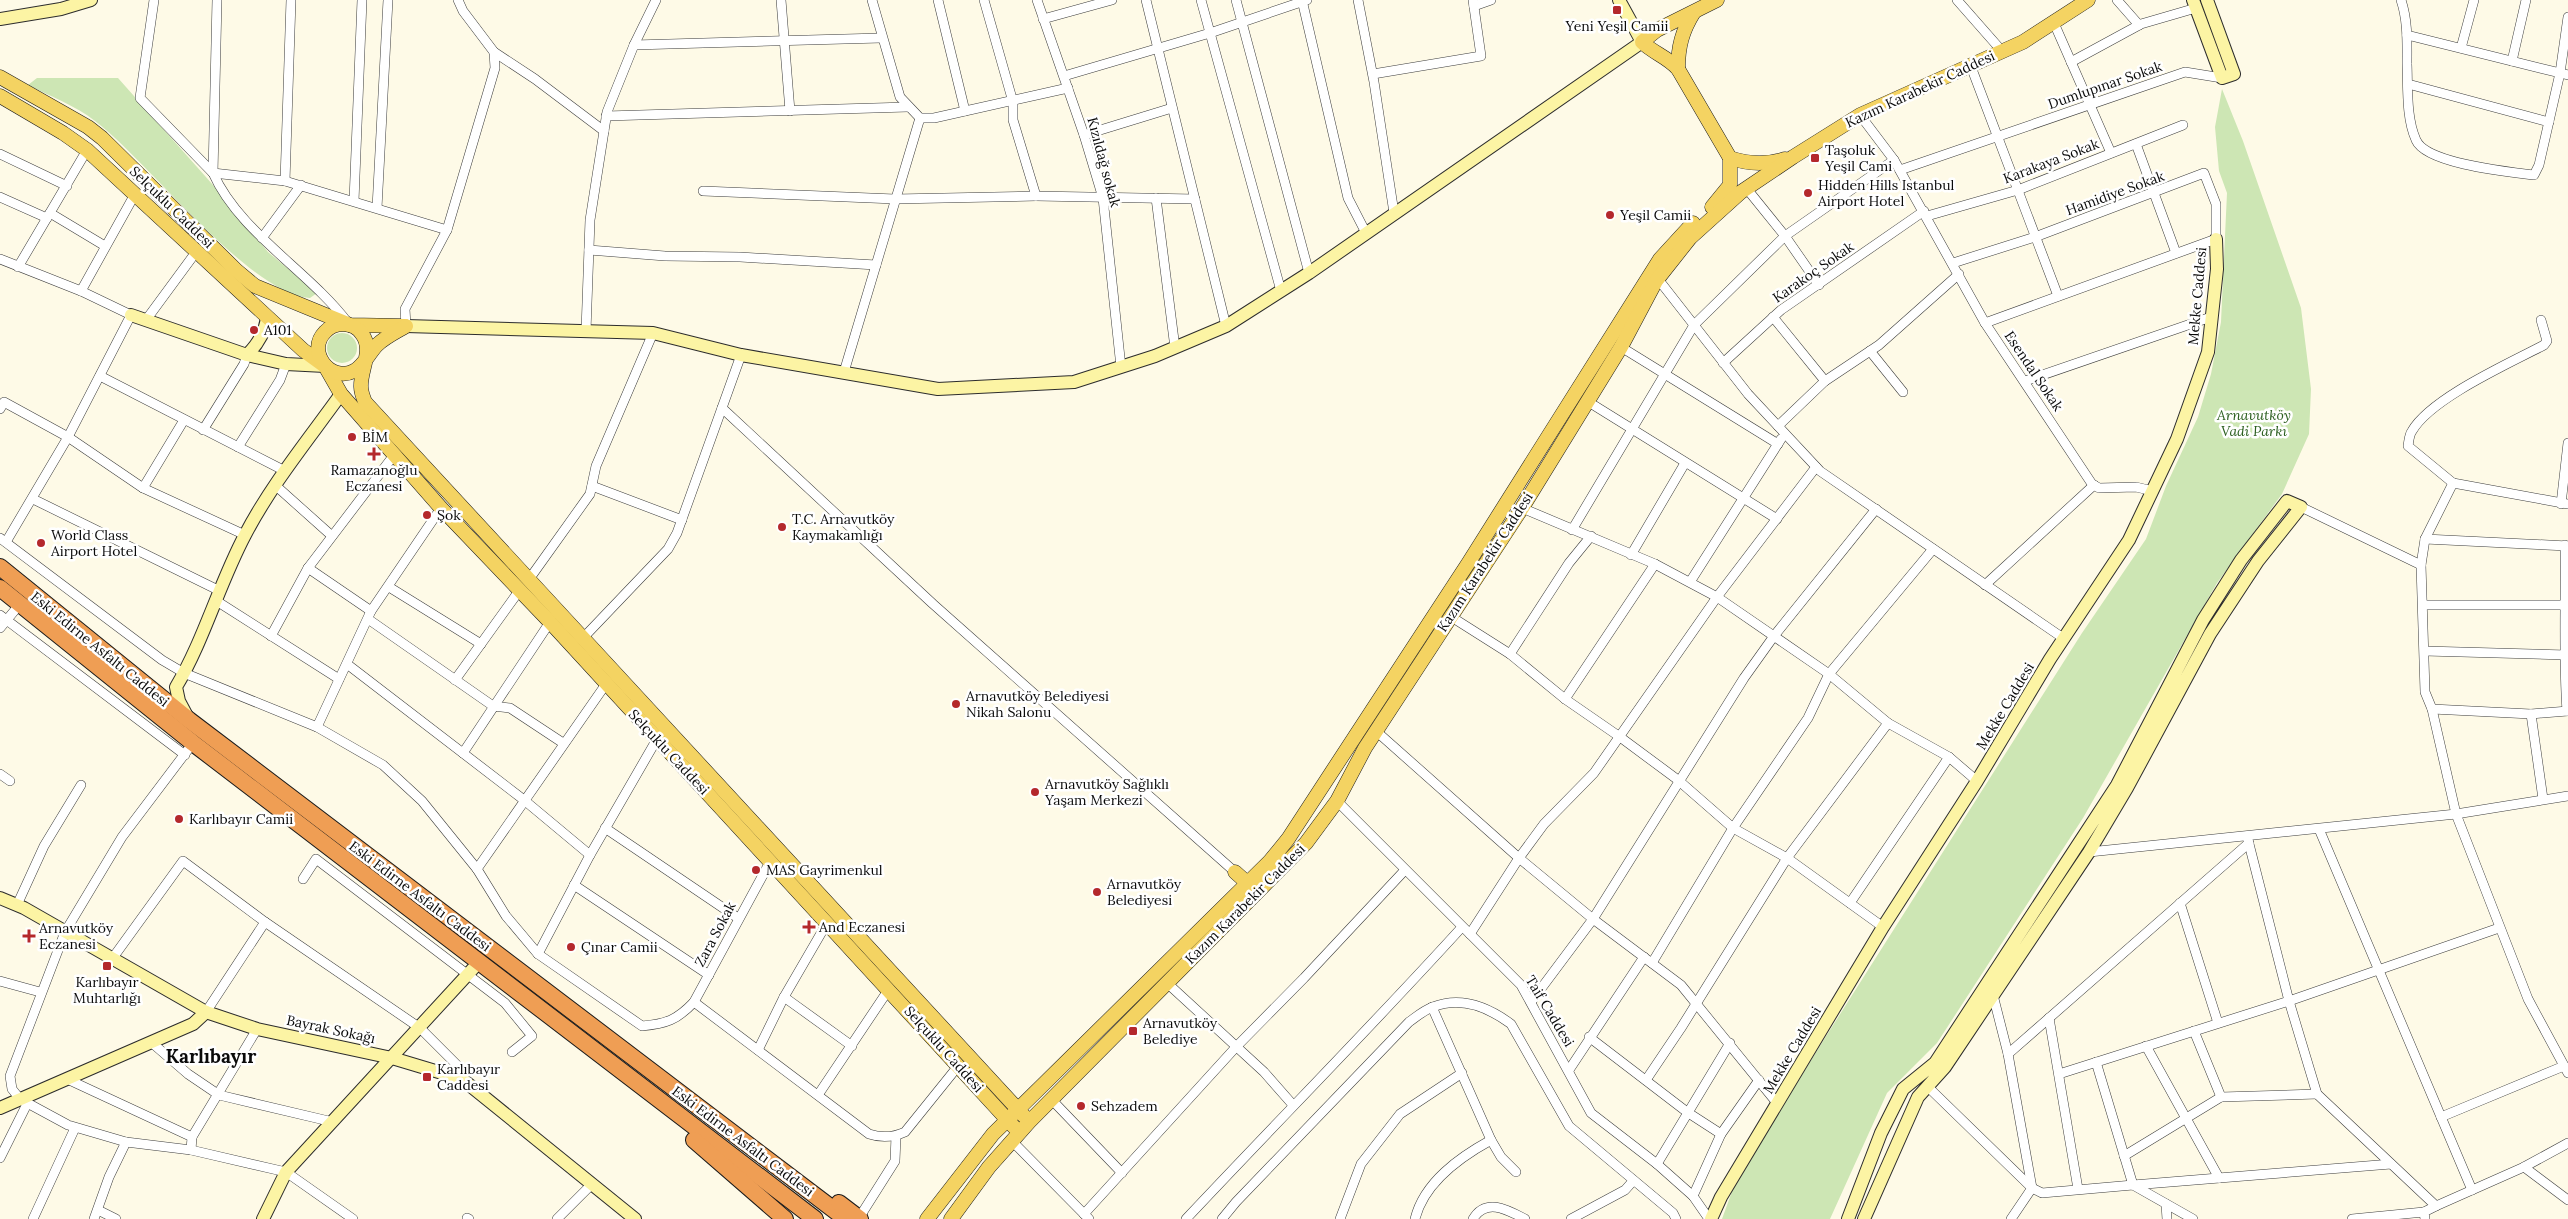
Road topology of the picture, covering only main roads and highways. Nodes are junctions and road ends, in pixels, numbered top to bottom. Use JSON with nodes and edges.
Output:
{"nodes":[{"id":1,"x":89,"y":0,"type":"edge"},
{"id":2,"x":1619,"y":0,"type":"edge"},
{"id":3,"x":1717,"y":0,"type":"edge"},
{"id":4,"x":2068,"y":0,"type":"edge"},
{"id":5,"x":2088,"y":0,"type":"edge"},
{"id":6,"x":2207,"y":0,"type":"edge"},
{"id":7,"x":2194,"y":4,"type":"edge"},
{"id":8,"x":1694,"y":11,"type":"junction"},
{"id":9,"x":0,"y":18,"type":"edge"},
{"id":10,"x":2057,"y":20,"type":"junction"},
{"id":11,"x":1642,"y":42,"type":"junction"},
{"id":12,"x":1678,"y":69,"type":"junction"},
{"id":13,"x":0,"y":77,"type":"edge"},
{"id":14,"x":0,"y":96,"type":"edge"},
{"id":15,"x":1793,"y":156,"type":"junction"},
{"id":16,"x":1730,"y":158,"type":"junction"},
{"id":17,"x":2216,"y":239,"type":"road end"},
{"id":18,"x":131,"y":315,"type":"road end"},
{"id":19,"x":267,"y":318,"type":"junction"},
{"id":20,"x":350,"y":325,"type":"junction"},
{"id":21,"x":406,"y":326,"type":"junction"},
{"id":22,"x":247,"y":354,"type":"junction"},
{"id":23,"x":366,"y":358,"type":"junction"},
{"id":24,"x":325,"y":366,"type":"junction"},
{"id":25,"x":341,"y":394,"type":"junction"},
{"id":26,"x":0,"y":568,"type":"edge"},
{"id":27,"x":0,"y":588,"type":"edge"},
{"id":28,"x":146,"y":686,"type":"junction"},
{"id":29,"x":176,"y":687,"type":"junction"},
{"id":30,"x":189,"y":720,"type":"junction"},
{"id":31,"x":666,"y":728,"type":"junction"},
{"id":32,"x":657,"y":739,"type":"junction"},
{"id":33,"x":2084,"y":849,"type":"junction"},
{"id":34,"x":1235,"y":872,"type":"road end"},
{"id":35,"x":1242,"y":888,"type":"junction"},
{"id":36,"x":1259,"y":892,"type":"junction"},
{"id":37,"x":0,"y":898,"type":"edge"},
{"id":38,"x":815,"y":900,"type":"junction"},
{"id":39,"x":480,"y":961,"type":"junction"},
{"id":40,"x":206,"y":1012,"type":"junction"},
{"id":41,"x":392,"y":1058,"type":"junction"},
{"id":42,"x":1917,"y":1076,"type":"junction"},
{"id":43,"x":630,"y":1078,"type":"junction"},
{"id":44,"x":1927,"y":1086,"type":"junction"},
{"id":45,"x":0,"y":1108,"type":"edge"},
{"id":46,"x":1013,"y":1114,"type":"junction"},
{"id":47,"x":1029,"y":1122,"type":"junction"},
{"id":48,"x":1016,"y":1137,"type":"junction"},
{"id":49,"x":263,"y":1219,"type":"edge"},
{"id":50,"x":635,"y":1219,"type":"edge"},
{"id":51,"x":785,"y":1219,"type":"edge"},
{"id":52,"x":815,"y":1219,"type":"edge"},
{"id":53,"x":855,"y":1219,"type":"edge"},
{"id":54,"x":927,"y":1219,"type":"edge"},
{"id":55,"x":951,"y":1219,"type":"edge"},
{"id":56,"x":1710,"y":1219,"type":"edge"},
{"id":57,"x":1848,"y":1219,"type":"edge"},
{"id":58,"x":1864,"y":1219,"type":"edge"}],
"edges":[{"from":1,"to":9,"type":"main road"},
{"from":2,"to":11,"type":"main road"},
{"from":3,"to":8,"type":"main road"},
{"from":4,"to":10,"type":"main road"},
{"from":5,"to":10,"type":"main road","name":"Kazım Karabekir Caddesi"},
{"from":6,"to":7,"type":"main road"},
{"from":8,"to":11,"type":"main road"},
{"from":8,"to":12,"type":"main road"},
{"from":10,"to":15,"type":"main road","name":"Kazım Karabekir Caddesi"},
{"from":11,"to":12,"type":"main road"},
{"from":11,"to":21,"type":"main road"},
{"from":12,"to":16,"type":"main road"},
{"from":13,"to":20,"type":"main road","name":"Selçuklu Caddesi"},
{"from":14,"to":19,"type":"main road","name":"Selçuklu Caddesi"},
{"from":15,"to":16,"type":"main road"},
{"from":15,"to":36,"type":"main road","name":"Kazım Karabekir Caddesi"},
{"from":16,"to":35,"type":"main road","name":"Kazım Karabekir Caddesi"},
{"from":17,"to":56,"type":"main road","name":"Mekke Caddesi"},
{"from":18,"to":22,"type":"main road"},
{"from":19,"to":22,"type":"main road"},
{"from":19,"to":24,"type":"main road","name":"Selçuklu Caddesi"},
{"from":20,"to":21,"type":"main road"},
{"from":20,"to":23,"type":"main road","name":"Selçuklu Caddesi"},
{"from":20,"to":24,"type":"main road","name":"Selçuklu Caddesi"},
{"from":21,"to":23,"type":"main road"},
{"from":22,"to":24,"type":"main road"},
{"from":23,"to":24,"type":"main road","name":"Selçuklu Caddesi"},
{"from":23,"to":31,"type":"main road","name":"Selçuklu Caddesi"},
{"from":24,"to":25,"type":"main road","name":"Selçuklu Caddesi"},
{"from":25,"to":29,"type":"main road"},
{"from":25,"to":32,"type":"main road","name":"Selçuklu Caddesi"},
{"from":26,"to":28,"type":"highway","name":"Eski Edirne Asfaltı Caddesi"},
{"from":27,"to":39,"type":"highway","name":"Eski Edirne Asfaltı Caddesi"},
{"from":28,"to":29,"type":"main road"},
{"from":28,"to":30,"type":"highway","name":"Eski Edirne Asfaltı Caddesi"},
{"from":29,"to":30,"type":"main road"},
{"from":30,"to":53,"type":"highway","name":"Eski Edirne Asfaltı Caddesi"},
{"from":31,"to":32,"type":"main road"},
{"from":31,"to":38,"type":"main road","name":"Selçuklu Caddesi"},
{"from":32,"to":38,"type":"main road","name":"Selçuklu Caddesi"},
{"from":33,"to":33,"type":"main road"},
{"from":33,"to":42,"type":"main road"},
{"from":33,"to":44,"type":"main road"},
{"from":34,"to":35,"type":"main road"},
{"from":35,"to":36,"type":"main road"},
{"from":35,"to":46,"type":"main road","name":"Kazım Karabekir Caddesi"},
{"from":36,"to":47,"type":"main road","name":"Kazım Karabekir Caddesi"},
{"from":37,"to":40,"type":"main road","name":"Bayrak Sokağı"},
{"from":38,"to":46,"type":"main road","name":"Selçuklu Caddesi"},
{"from":38,"to":46,"type":"main road","name":"Selçuklu Caddesi"},
{"from":39,"to":41,"type":"main road"},
{"from":39,"to":43,"type":"highway","name":"Eski Edirne Asfaltı Caddesi"},
{"from":40,"to":41,"type":"main road","name":"Bayrak Sokağı"},
{"from":40,"to":45,"type":"main road"},
{"from":41,"to":49,"type":"main road"},
{"from":41,"to":50,"type":"main road","name":"Bayrak Sokağı"},
{"from":42,"to":44,"type":"main road"},
{"from":42,"to":57,"type":"main road"},
{"from":43,"to":51,"type":"highway"},
{"from":43,"to":52,"type":"highway","name":"Eski Edirne Asfaltı Caddesi"},
{"from":44,"to":58,"type":"main road"},
{"from":46,"to":47,"type":"main road","name":"Selçuklu Caddesi"},
{"from":46,"to":48,"type":"main road","name":"Selçuklu Caddesi"},
{"from":46,"to":54,"type":"main road","name":"Kazım Karabekir Caddesi"},
{"from":47,"to":48,"type":"main road","name":"Kazım Karabekir Caddesi"},
{"from":48,"to":55,"type":"main road","name":"Kazım Karabekir Caddesi"}]}
